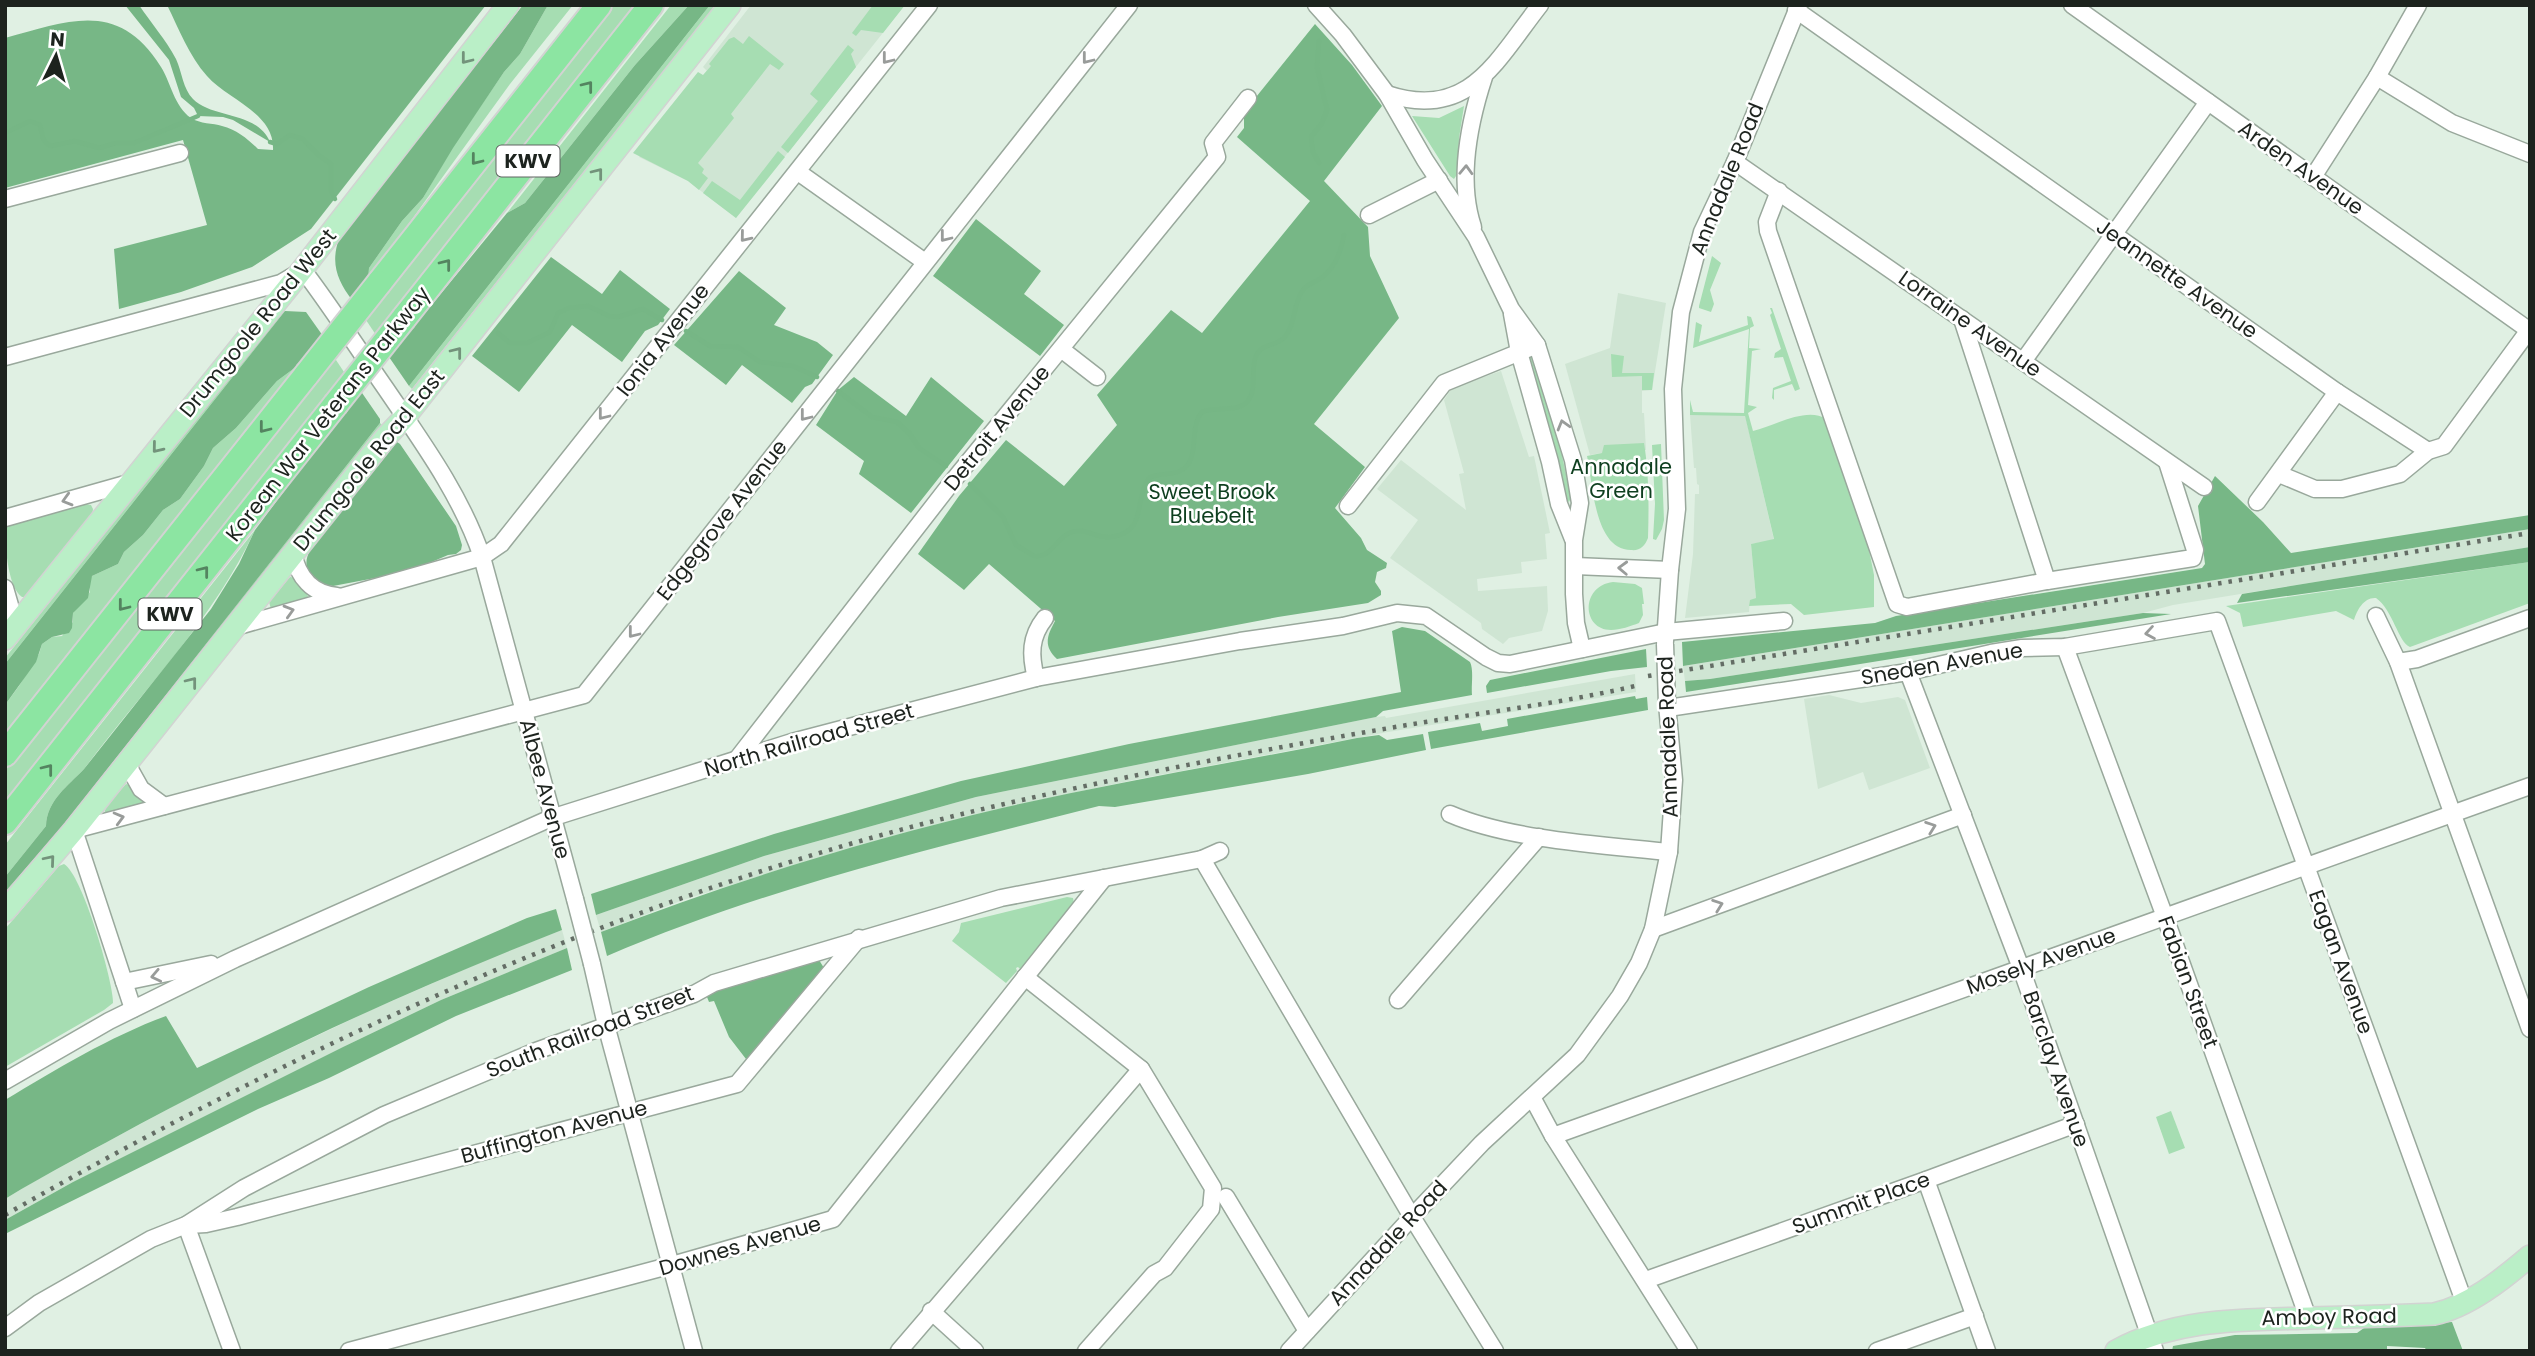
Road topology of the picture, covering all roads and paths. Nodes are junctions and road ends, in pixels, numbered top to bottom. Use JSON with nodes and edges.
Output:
{"nodes":[{"id":1,"x":508,"y":5,"type":"edge"},
{"id":2,"x":599,"y":5,"type":"edge"},
{"id":3,"x":652,"y":5,"type":"edge"},
{"id":4,"x":730,"y":5,"type":"edge"},
{"id":5,"x":929,"y":5,"type":"edge"},
{"id":6,"x":1129,"y":5,"type":"edge"},
{"id":7,"x":1316,"y":5,"type":"edge"},
{"id":8,"x":1540,"y":5,"type":"edge"},
{"id":9,"x":2072,"y":5,"type":"edge"},
{"id":10,"x":2418,"y":5,"type":"edge"},
{"id":11,"x":1797,"y":8,"type":"edge"},
{"id":12,"x":2092,"y":12,"type":"edge"},
{"id":13,"x":1485,"y":75,"type":"junction"},
{"id":14,"x":2378,"y":77,"type":"junction"},
{"id":15,"x":1387,"y":94,"type":"junction"},
{"id":16,"x":1248,"y":98,"type":"dead end"},
{"id":17,"x":2208,"y":102,"type":"junction"},
{"id":18,"x":180,"y":153,"type":"dead end"},
{"id":19,"x":2530,"y":154,"type":"edge"},
{"id":20,"x":1735,"y":162,"type":"junction"},
{"id":21,"x":798,"y":172,"type":"junction"},
{"id":22,"x":2313,"y":177,"type":"junction"},
{"id":23,"x":1438,"y":180,"type":"junction"},
{"id":24,"x":1779,"y":191,"type":"junction"},
{"id":25,"x":5,"y":198,"type":"edge"},
{"id":26,"x":1369,"y":215,"type":"dead end"},
{"id":27,"x":2115,"y":235,"type":"junction"},
{"id":28,"x":1476,"y":237,"type":"junction"},
{"id":29,"x":925,"y":262,"type":"junction"},
{"id":30,"x":303,"y":270,"type":"junction"},
{"id":31,"x":1511,"y":309,"type":"junction"},
{"id":32,"x":1962,"y":318,"type":"junction"},
{"id":33,"x":2529,"y":330,"type":"edge"},
{"id":34,"x":1537,"y":345,"type":"junction"},
{"id":35,"x":1060,"y":349,"type":"junction"},
{"id":36,"x":1519,"y":352,"type":"junction"},
{"id":37,"x":5,"y":357,"type":"edge"},
{"id":38,"x":2024,"y":360,"type":"junction"},
{"id":39,"x":1097,"y":377,"type":"dead end"},
{"id":40,"x":2337,"y":392,"type":"junction"},
{"id":41,"x":405,"y":417,"type":"junction"},
{"id":42,"x":2428,"y":452,"type":"junction"},
{"id":43,"x":2167,"y":461,"type":"junction"},
{"id":44,"x":2279,"y":474,"type":"junction"},
{"id":45,"x":129,"y":483,"type":"junction"},
{"id":46,"x":2204,"y":486,"type":"dead end"},
{"id":47,"x":2258,"y":502,"type":"dead end"},
{"id":48,"x":1348,"y":506,"type":"dead end"},
{"id":49,"x":5,"y":518,"type":"edge"},
{"id":50,"x":1574,"y":540,"type":"junction"},
{"id":51,"x":293,"y":553,"type":"junction"},
{"id":52,"x":482,"y":557,"type":"junction"},
{"id":53,"x":1576,"y":566,"type":"junction"},
{"id":54,"x":1670,"y":570,"type":"junction"},
{"id":55,"x":2047,"y":581,"type":"junction"},
{"id":56,"x":5,"y":587,"type":"edge"},
{"id":57,"x":343,"y":596,"type":"junction"},
{"id":58,"x":2376,"y":616,"type":"dead end"},
{"id":59,"x":1045,"y":618,"type":"dead end"},
{"id":60,"x":2530,"y":618,"type":"edge"},
{"id":61,"x":1784,"y":621,"type":"dead end"},
{"id":62,"x":2217,"y":621,"type":"joint"},
{"id":63,"x":235,"y":626,"type":"junction"},
{"id":64,"x":10,"y":632,"type":"edge"},
{"id":65,"x":1666,"y":638,"type":"junction"},
{"id":66,"x":2065,"y":647,"type":"junction"},
{"id":67,"x":1582,"y":649,"type":"junction"},
{"id":68,"x":2398,"y":662,"type":"junction"},
{"id":69,"x":1909,"y":672,"type":"junction"},
{"id":70,"x":1036,"y":678,"type":"junction"},
{"id":71,"x":1667,"y":706,"type":"junction"},
{"id":72,"x":524,"y":712,"type":"junction"},
{"id":73,"x":5,"y":754,"type":"edge"},
{"id":74,"x":737,"y":759,"type":"junction"},
{"id":75,"x":127,"y":764,"type":"junction"},
{"id":76,"x":2530,"y":786,"type":"edge"},
{"id":77,"x":164,"y":806,"type":"junction"},
{"id":78,"x":1450,"y":814,"type":"dead end"},
{"id":79,"x":2453,"y":815,"type":"junction"},
{"id":80,"x":1963,"y":816,"type":"junction"},
{"id":81,"x":551,"y":818,"type":"junction"},
{"id":82,"x":5,"y":822,"type":"edge"},
{"id":83,"x":74,"y":830,"type":"junction"},
{"id":84,"x":1539,"y":837,"type":"junction"},
{"id":85,"x":1220,"y":851,"type":"dead end"},
{"id":86,"x":1668,"y":852,"type":"junction"},
{"id":87,"x":1202,"y":859,"type":"junction"},
{"id":88,"x":2306,"y":865,"type":"junction"},
{"id":89,"x":1104,"y":878,"type":"junction"},
{"id":90,"x":5,"y":911,"type":"edge"},
{"id":91,"x":2165,"y":917,"type":"junction"},
{"id":92,"x":1653,"y":929,"type":"junction"},
{"id":93,"x":859,"y":938,"type":"junction"},
{"id":94,"x":235,"y":959,"type":"junction"},
{"id":95,"x":2021,"y":968,"type":"junction"},
{"id":96,"x":1025,"y":977,"type":"junction"},
{"id":97,"x":124,"y":982,"type":"junction"},
{"id":98,"x":1398,"y":1000,"type":"dead end"},
{"id":99,"x":133,"y":1009,"type":"junction"},
{"id":100,"x":606,"y":1025,"type":"junction"},
{"id":101,"x":2530,"y":1029,"type":"edge"},
{"id":102,"x":1141,"y":1069,"type":"junction"},
{"id":103,"x":5,"y":1081,"type":"edge"},
{"id":104,"x":1532,"y":1097,"type":"junction"},
{"id":105,"x":630,"y":1112,"type":"junction"},
{"id":106,"x":2076,"y":1124,"type":"junction"},
{"id":107,"x":1553,"y":1136,"type":"junction"},
{"id":108,"x":1926,"y":1180,"type":"junction"},
{"id":109,"x":1219,"y":1192,"type":"junction"},
{"id":110,"x":1412,"y":1217,"type":"junction"},
{"id":111,"x":186,"y":1225,"type":"junction"},
{"id":112,"x":2528,"y":1262,"type":"edge"},
{"id":113,"x":671,"y":1265,"type":"junction"},
{"id":114,"x":1646,"y":1280,"type":"junction"},
{"id":115,"x":2465,"y":1304,"type":"junction"},
{"id":116,"x":931,"y":1311,"type":"junction"},
{"id":117,"x":1975,"y":1316,"type":"junction"},
{"id":118,"x":2308,"y":1318,"type":"junction"},
{"id":119,"x":5,"y":1328,"type":"edge"},
{"id":120,"x":2152,"y":1343,"type":"edge"},
{"id":121,"x":1299,"y":1344,"type":"edge"},
{"id":122,"x":232,"y":1351,"type":"edge"},
{"id":123,"x":349,"y":1351,"type":"edge"},
{"id":124,"x":694,"y":1351,"type":"edge"},
{"id":125,"x":899,"y":1351,"type":"edge"},
{"id":126,"x":975,"y":1351,"type":"edge"},
{"id":127,"x":1086,"y":1351,"type":"edge"},
{"id":128,"x":1495,"y":1351,"type":"edge"},
{"id":129,"x":1689,"y":1351,"type":"edge"},
{"id":130,"x":1877,"y":1351,"type":"edge"},
{"id":131,"x":1987,"y":1351,"type":"edge"},
{"id":132,"x":2116,"y":1351,"type":"edge"}],
"edges":[{"from":1,"to":30,"type":"main road","name":"Drumgoole Road West","one_way":true},
{"from":2,"to":73,"type":"highway","name":"Korean War Veterans Parkway","number":"KWV","one_way":true,"bridge":true},
{"from":82,"to":3,"type":"highway","name":"Korean War Veterans Parkway","number":"KWV","one_way":true,"bridge":true},
{"from":41,"to":4,"type":"main road","name":"Drumgoole Road East","one_way":true},
{"from":5,"to":21,"type":"street","name":"Ionia Avenue","one_way":true},
{"from":6,"to":29,"type":"street","name":"Edgegrove Avenue","one_way":true},
{"from":7,"to":15,"type":"street"},
{"from":8,"to":13,"type":"street"},
{"from":9,"to":12,"type":"street","name":"Arden Avenue"},
{"from":10,"to":14,"type":"street"},
{"from":11,"to":20,"type":"street","name":"Annadale Road"},
{"from":11,"to":27,"type":"street","name":"Jeannette Avenue"},
{"from":12,"to":17,"type":"street","name":"Arden Avenue"},
{"from":13,"to":15,"type":"street"},
{"from":28,"to":13,"type":"street","one_way":true},
{"from":14,"to":19,"type":"street"},
{"from":14,"to":22,"type":"street"},
{"from":15,"to":23,"type":"street"},
{"from":16,"to":35,"type":"street","name":"Detroit Avenue"},
{"from":17,"to":22,"type":"street","name":"Arden Avenue"},
{"from":17,"to":27,"type":"street"},
{"from":18,"to":25,"type":"street"},
{"from":20,"to":24,"type":"street","name":"Lorraine Avenue"},
{"from":20,"to":54,"type":"street","name":"Annadale Road"},
{"from":21,"to":29,"type":"street"},
{"from":21,"to":52,"type":"street","name":"Ionia Avenue","one_way":true},
{"from":22,"to":33,"type":"street","name":"Arden Avenue"},
{"from":23,"to":26,"type":"street"},
{"from":23,"to":28,"type":"street"},
{"from":24,"to":32,"type":"street","name":"Lorraine Avenue"},
{"from":24,"to":55,"type":"street"},
{"from":27,"to":38,"type":"street"},
{"from":27,"to":40,"type":"street","name":"Jeannette Avenue"},
{"from":28,"to":31,"type":"street"},
{"from":29,"to":72,"type":"street","name":"Edgegrove Avenue","one_way":true},
{"from":30,"to":37,"type":"street"},
{"from":30,"to":41,"type":"street","name":"Albee Avenue"},
{"from":30,"to":45,"type":"main road","name":"Drumgoole Road West","one_way":true},
{"from":31,"to":34,"type":"street"},
{"from":31,"to":36,"type":"street"},
{"from":32,"to":38,"type":"street","name":"Lorraine Avenue"},
{"from":32,"to":55,"type":"street"},
{"from":33,"to":42,"type":"street"},
{"from":34,"to":36,"type":"street"},
{"from":50,"to":34,"type":"street","one_way":true},
{"from":35,"to":39,"type":"street"},
{"from":35,"to":74,"type":"street","name":"Detroit Avenue"},
{"from":36,"to":48,"type":"street"},
{"from":36,"to":50,"type":"street"},
{"from":38,"to":43,"type":"street","name":"Lorraine Avenue"},
{"from":40,"to":42,"type":"street","name":"Jeannette Avenue"},
{"from":40,"to":44,"type":"street"},
{"from":41,"to":51,"type":"main road","name":"Drumgoole Road East"},
{"from":41,"to":52,"type":"street","name":"Albee Avenue"},
{"from":42,"to":44,"type":"street"},
{"from":43,"to":46,"type":"street","name":"Lorraine Avenue"},
{"from":43,"to":55,"type":"street"},
{"from":44,"to":47,"type":"street"},
{"from":45,"to":49,"type":"street","one_way":true},
{"from":45,"to":64,"type":"main road","name":"Drumgoole Road West"},
{"from":50,"to":53,"type":"street"},
{"from":51,"to":57,"type":"street"},
{"from":51,"to":63,"type":"main road","name":"Drumgoole Road East"},
{"from":52,"to":57,"type":"street","name":"Ionia Avenue"},
{"from":52,"to":72,"type":"street","name":"Albee Avenue"},
{"from":54,"to":53,"type":"street","one_way":true},
{"from":53,"to":67,"type":"street"},
{"from":54,"to":65,"type":"street","name":"Annadale Road"},
{"from":56,"to":64,"type":"street"},
{"from":63,"to":57,"type":"street","name":"Ionia Avenue","one_way":true},
{"from":58,"to":68,"type":"street"},
{"from":59,"to":70,"type":"street"},
{"from":60,"to":68,"type":"street"},
{"from":61,"to":65,"type":"street"},
{"from":62,"to":66,"type":"street","name":"Sneden Avenue","one_way":true},
{"from":62,"to":88,"type":"street","name":"Eagan Avenue"},
{"from":75,"to":63,"type":"main road","name":"Drumgoole Road East","one_way":true},
{"from":65,"to":67,"type":"street"},
{"from":65,"to":71,"type":"street","name":"Annadale Road","bridge":true},
{"from":66,"to":69,"type":"street","name":"Sneden Avenue"},
{"from":66,"to":91,"type":"street","name":"Fabian Street"},
{"from":67,"to":70,"type":"street","name":"North Railroad Street"},
{"from":68,"to":79,"type":"street"},
{"from":69,"to":71,"type":"street","name":"Sneden Avenue"},
{"from":69,"to":80,"type":"street","name":"Barclay Avenue"},
{"from":70,"to":74,"type":"street","name":"North Railroad Street"},
{"from":71,"to":86,"type":"street","name":"Annadale Road"},
{"from":72,"to":77,"type":"street","name":"Edgegrove Avenue"},
{"from":72,"to":81,"type":"street","name":"Albee Avenue"},
{"from":74,"to":81,"type":"street","name":"North Railroad Street"},
{"from":75,"to":77,"type":"street"},
{"from":75,"to":83,"type":"main road","name":"Drumgoole Road East"},
{"from":76,"to":79,"type":"street","name":"Mosely Avenue"},
{"from":83,"to":77,"type":"street","name":"Edgegrove Avenue","one_way":true},
{"from":78,"to":84,"type":"street"},
{"from":79,"to":88,"type":"street","name":"Mosely Avenue"},
{"from":79,"to":101,"type":"street"},
{"from":92,"to":80,"type":"street","one_way":true},
{"from":80,"to":95,"type":"street","name":"Barclay Avenue"},
{"from":81,"to":94,"type":"street","name":"North Railroad Street"},
{"from":81,"to":100,"type":"street","name":"Albee Avenue","bridge":true},
{"from":90,"to":83,"type":"main road","name":"Drumgoole Road East","one_way":true},
{"from":83,"to":97,"type":"street"},
{"from":84,"to":86,"type":"street"},
{"from":84,"to":98,"type":"street"},
{"from":85,"to":87,"type":"street","name":"South Railroad Street"},
{"from":86,"to":92,"type":"street","name":"Annadale Road"},
{"from":87,"to":89,"type":"street","name":"South Railroad Street"},
{"from":87,"to":110,"type":"street"},
{"from":88,"to":91,"type":"street","name":"Mosely Avenue"},
{"from":88,"to":115,"type":"street","name":"Eagan Avenue"},
{"from":89,"to":93,"type":"street","name":"South Railroad Street"},
{"from":89,"to":96,"type":"street","name":"Downes Avenue"},
{"from":91,"to":95,"type":"street","name":"Mosely Avenue"},
{"from":91,"to":118,"type":"street","name":"Fabian Street"},
{"from":92,"to":104,"type":"street","name":"Annadale Road"},
{"from":93,"to":100,"type":"street","name":"South Railroad Street"},
{"from":93,"to":105,"type":"street","name":"Buffington Avenue"},
{"from":94,"to":97,"type":"street","name":"North Railroad Street","one_way":true},
{"from":94,"to":99,"type":"street","name":"North Railroad Street"},
{"from":95,"to":106,"type":"street","name":"Barclay Avenue"},
{"from":95,"to":107,"type":"street","name":"Mosely Avenue"},
{"from":96,"to":102,"type":"street"},
{"from":96,"to":113,"type":"street","name":"Downes Avenue"},
{"from":97,"to":99,"type":"street"},
{"from":99,"to":103,"type":"street","name":"North Railroad Street"},
{"from":100,"to":105,"type":"street","name":"Albee Avenue"},
{"from":100,"to":111,"type":"street","name":"South Railroad Street"},
{"from":102,"to":109,"type":"street"},
{"from":102,"to":116,"type":"street"},
{"from":104,"to":107,"type":"street"},
{"from":104,"to":110,"type":"street","name":"Annadale Road"},
{"from":105,"to":111,"type":"street","name":"Buffington Avenue"},
{"from":105,"to":113,"type":"street","name":"Albee Avenue"},
{"from":106,"to":108,"type":"street","name":"Summit Place"},
{"from":106,"to":120,"type":"street","name":"Barclay Avenue"},
{"from":107,"to":114,"type":"street"},
{"from":108,"to":114,"type":"street","name":"Summit Place"},
{"from":108,"to":117,"type":"street"},
{"from":109,"to":121,"type":"street"},
{"from":109,"to":127,"type":"street"},
{"from":110,"to":121,"type":"street","name":"Annadale Road"},
{"from":110,"to":128,"type":"street"},
{"from":111,"to":119,"type":"street","name":"South Railroad Street"},
{"from":111,"to":122,"type":"street"},
{"from":112,"to":115,"type":"main road","name":"Amboy Road"},
{"from":113,"to":123,"type":"street","name":"Downes Avenue"},
{"from":113,"to":124,"type":"street","name":"Albee Avenue"},
{"from":114,"to":129,"type":"street"},
{"from":115,"to":118,"type":"main road","name":"Amboy Road"},
{"from":116,"to":125,"type":"street"},
{"from":116,"to":126,"type":"street"},
{"from":117,"to":130,"type":"street"},
{"from":117,"to":131,"type":"street"},
{"from":118,"to":120,"type":"main road","name":"Amboy Road"},
{"from":120,"to":132,"type":"main road","name":"Amboy Road"}]}
